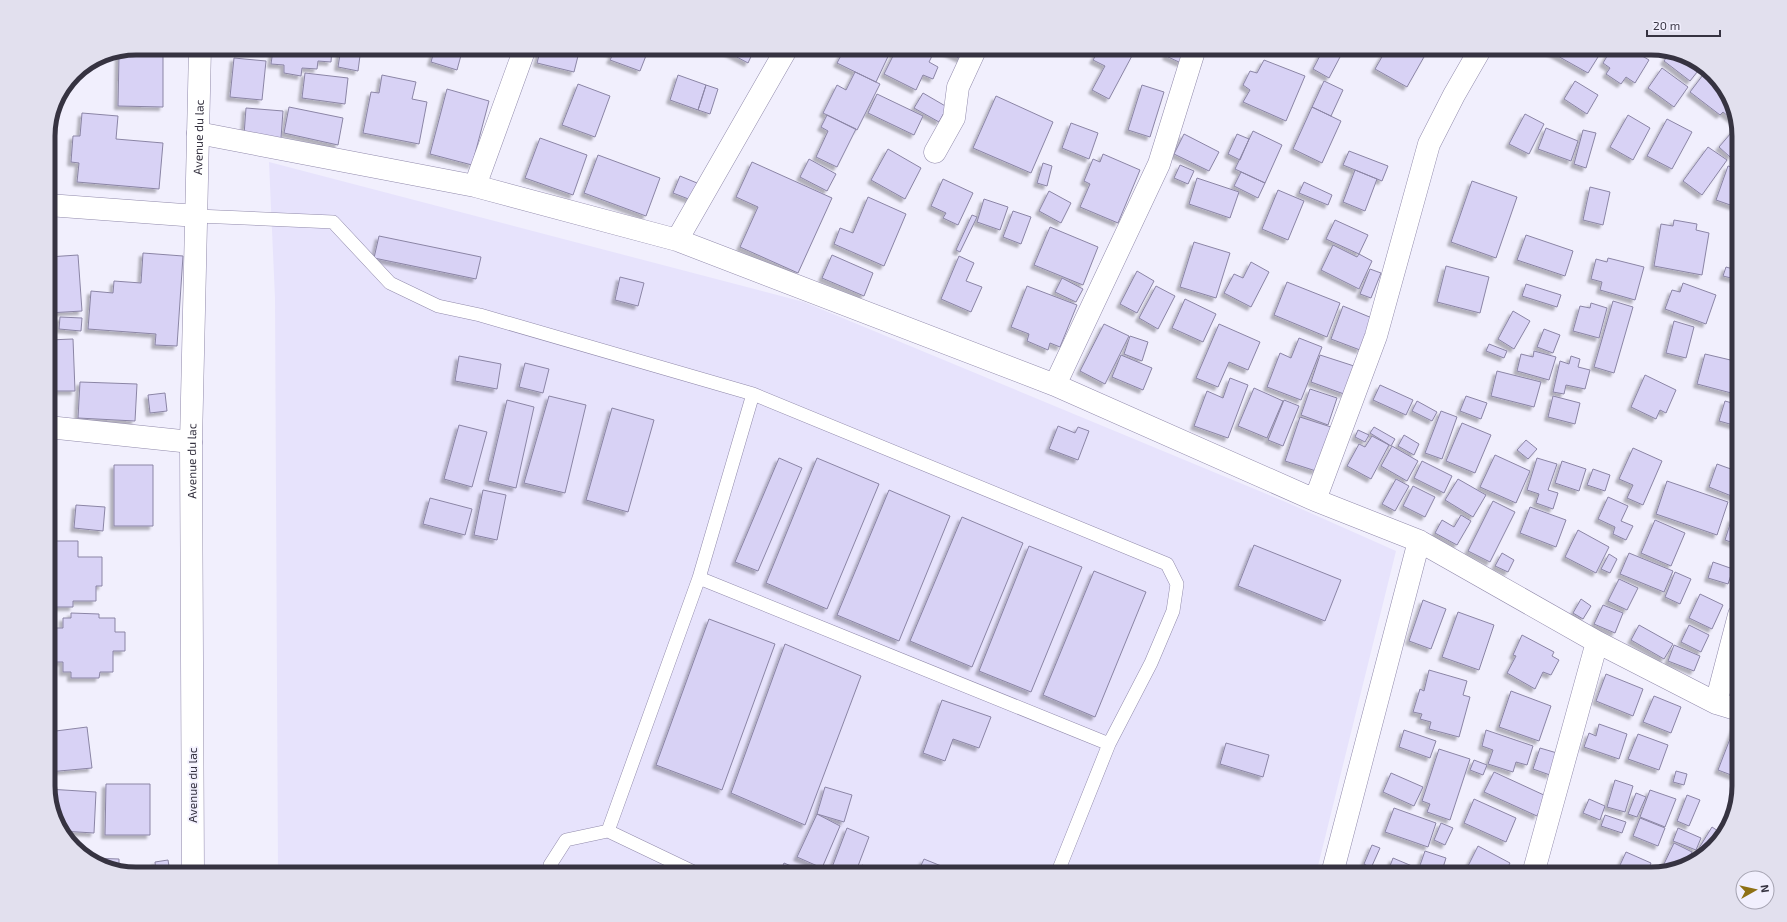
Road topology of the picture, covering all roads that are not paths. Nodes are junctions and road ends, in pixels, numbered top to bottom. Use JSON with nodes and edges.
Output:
{"nodes":[{"id":1,"x":200,"y":55,"type":"edge"},
{"id":2,"x":522,"y":55,"type":"edge"},
{"id":3,"x":783,"y":55,"type":"edge"},
{"id":4,"x":973,"y":55,"type":"edge"},
{"id":5,"x":1193,"y":55,"type":"edge"},
{"id":6,"x":1477,"y":55,"type":"edge"},
{"id":7,"x":198,"y":133,"type":"junction"},
{"id":8,"x":935,"y":152,"type":"dead end"},
{"id":9,"x":475,"y":186,"type":"junction"},
{"id":10,"x":55,"y":206,"type":"edge"},
{"id":11,"x":197,"y":216,"type":"junction"},
{"id":12,"x":677,"y":240,"type":"junction"},
{"id":13,"x":1055,"y":385,"type":"junction"},
{"id":14,"x":753,"y":394,"type":"junction"},
{"id":15,"x":55,"y":428,"type":"edge"},
{"id":16,"x":191,"y":442,"type":"junction"},
{"id":17,"x":1315,"y":500,"type":"junction"},
{"id":18,"x":1419,"y":541,"type":"junction"},
{"id":19,"x":699,"y":578,"type":"junction"},
{"id":20,"x":1597,"y":642,"type":"junction"},
{"id":21,"x":1732,"y":642,"type":"edge"},
{"id":22,"x":1716,"y":703,"type":"junction"},
{"id":23,"x":1732,"y":708,"type":"edge"},
{"id":24,"x":1109,"y":744,"type":"junction"},
{"id":25,"x":608,"y":831,"type":"junction"},
{"id":26,"x":193,"y":867,"type":"edge"},
{"id":27,"x":550,"y":867,"type":"edge"},
{"id":28,"x":683,"y":867,"type":"edge"},
{"id":29,"x":1060,"y":867,"type":"edge"},
{"id":30,"x":1334,"y":867,"type":"edge"},
{"id":31,"x":1538,"y":867,"type":"edge"}],
"edges":[{"from":1,"to":7,"type":"street","name":"Avenue du lac"},
{"from":2,"to":9,"type":"street"},
{"from":3,"to":12,"type":"street"},
{"from":4,"to":8,"type":"street"},
{"from":5,"to":13,"type":"street"},
{"from":6,"to":17,"type":"street"},
{"from":7,"to":9,"type":"street"},
{"from":7,"to":11,"type":"street","name":"Avenue du lac"},
{"from":9,"to":12,"type":"street"},
{"from":10,"to":11,"type":"street"},
{"from":11,"to":14,"type":"lane"},
{"from":11,"to":16,"type":"street","name":"Avenue du lac"},
{"from":12,"to":13,"type":"street"},
{"from":13,"to":17,"type":"street"},
{"from":14,"to":19,"type":"lane"},
{"from":14,"to":24,"type":"lane"},
{"from":15,"to":16,"type":"street"},
{"from":16,"to":26,"type":"street","name":"Avenue du lac"},
{"from":17,"to":18,"type":"street"},
{"from":18,"to":20,"type":"street"},
{"from":18,"to":30,"type":"street"},
{"from":19,"to":24,"type":"lane"},
{"from":19,"to":25,"type":"lane"},
{"from":20,"to":22,"type":"street"},
{"from":20,"to":31,"type":"street"},
{"from":21,"to":22,"type":"street"},
{"from":22,"to":23,"type":"street"},
{"from":24,"to":29,"type":"lane"},
{"from":25,"to":27,"type":"lane"},
{"from":25,"to":28,"type":"lane"}]}
